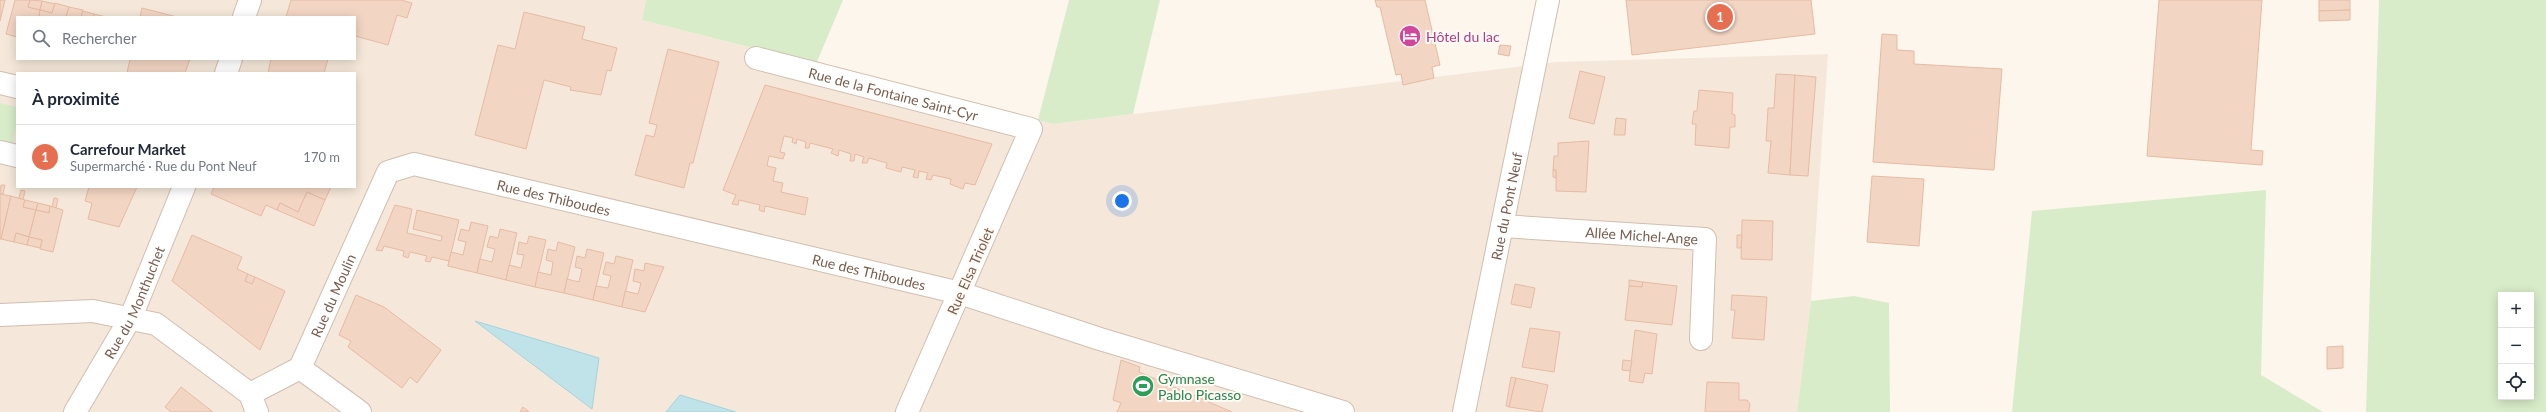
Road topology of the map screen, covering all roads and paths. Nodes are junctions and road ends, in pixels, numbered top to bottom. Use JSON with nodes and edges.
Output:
{"nodes":[{"id":1,"x":250,"y":0,"type":"edge"},
{"id":2,"x":1548,"y":0,"type":"edge"},
{"id":3,"x":244,"y":16,"type":"edge"},
{"id":4,"x":756,"y":58,"type":"dead end"},
{"id":5,"x":230,"y":60,"type":"edge"},
{"id":6,"x":226,"y":72,"type":"edge"},
{"id":7,"x":0,"y":83,"type":"edge"},
{"id":8,"x":16,"y":87,"type":"edge"},
{"id":9,"x":1031,"y":129,"type":"joint"},
{"id":10,"x":0,"y":152,"type":"edge"},
{"id":11,"x":16,"y":156,"type":"edge"},
{"id":12,"x":388,"y":172,"type":"joint"},
{"id":13,"x":184,"y":188,"type":"edge"},
{"id":14,"x":1502,"y":226,"type":"junction"},
{"id":15,"x":960,"y":293,"type":"junction"},
{"id":16,"x":0,"y":315,"type":"edge"},
{"id":17,"x":131,"y":317,"type":"junction"},
{"id":18,"x":1701,"y":339,"type":"dead end"},
{"id":19,"x":300,"y":368,"type":"junction"},
{"id":20,"x":253,"y":403,"type":"edge"},
{"id":21,"x":75,"y":412,"type":"edge"},
{"id":22,"x":360,"y":412,"type":"edge"},
{"id":23,"x":907,"y":412,"type":"edge"},
{"id":24,"x":1342,"y":412,"type":"edge"},
{"id":25,"x":1464,"y":412,"type":"edge"}],
"edges":[{"from":1,"to":3,"type":"street"},
{"from":2,"to":14,"type":"street","name":"Rue du Pont Neuf"},
{"from":4,"to":9,"type":"street","name":"Rue de la Fontaine Saint-Cyr"},
{"from":5,"to":6,"type":"street"},
{"from":7,"to":8,"type":"street"},
{"from":9,"to":15,"type":"street","name":"Rue Elsa Triolet"},
{"from":10,"to":11,"type":"street"},
{"from":12,"to":15,"type":"street","name":"Rue des Thiboudes"},
{"from":12,"to":19,"type":"street","name":"Rue du Moulin"},
{"from":13,"to":17,"type":"street","name":"Rue du Monthuchet"},
{"from":14,"to":18,"type":"street","name":"Allée Michel-Ange"},
{"from":14,"to":25,"type":"street","name":"Rue du Pont Neuf"},
{"from":15,"to":23,"type":"street","name":"Rue Elsa Triolet"},
{"from":15,"to":24,"type":"street","name":"Rue des Thiboudes"},
{"from":16,"to":17,"type":"street"},
{"from":17,"to":20,"type":"street"},
{"from":17,"to":21,"type":"street","name":"Rue du Monthuchet"},
{"from":19,"to":20,"type":"street"},
{"from":19,"to":22,"type":"street"}]}
